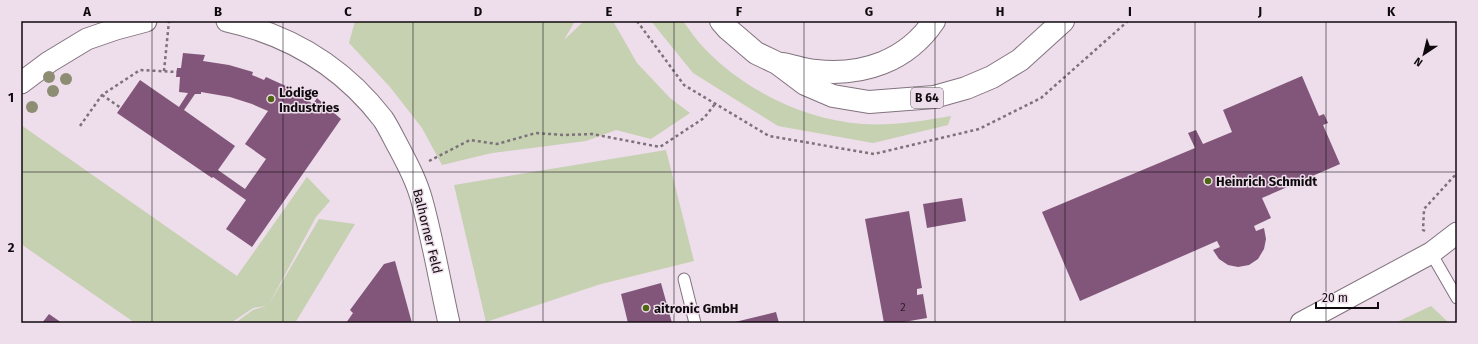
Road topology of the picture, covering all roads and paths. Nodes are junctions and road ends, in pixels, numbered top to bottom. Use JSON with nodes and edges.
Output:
{"nodes":[{"id":1,"x":146,"y":21,"type":"edge"},
{"id":2,"x":169,"y":21,"type":"edge"},
{"id":3,"x":226,"y":21,"type":"edge"},
{"id":4,"x":722,"y":21,"type":"edge"},
{"id":5,"x":934,"y":21,"type":"edge"},
{"id":6,"x":1063,"y":21,"type":"edge"},
{"id":7,"x":777,"y":63,"type":"junction"},
{"id":8,"x":164,"y":71,"type":"junction"},
{"id":9,"x":176,"y":72,"type":"dead end"},
{"id":10,"x":21,"y":83,"type":"edge"},
{"id":11,"x":102,"y":94,"type":"junction"},
{"id":12,"x":716,"y":104,"type":"dead end"},
{"id":13,"x":121,"y":108,"type":"dead end"},
{"id":14,"x":80,"y":126,"type":"dead end"},
{"id":15,"x":411,"y":170,"type":"junction"},
{"id":16,"x":1457,"y":233,"type":"edge"},
{"id":17,"x":1431,"y":253,"type":"junction"},
{"id":18,"x":684,"y":279,"type":"dead end"},
{"id":19,"x":1457,"y":298,"type":"edge"},
{"id":20,"x":449,"y":323,"type":"edge"},
{"id":21,"x":695,"y":323,"type":"edge"},
{"id":22,"x":1301,"y":323,"type":"edge"}],
"edges":[{"from":1,"to":10,"type":"street"},
{"from":2,"to":8,"type":"path"},
{"from":3,"to":15,"type":"street","name":"Balhorner Feld"},
{"from":4,"to":7,"type":"highway","number":"B 64"},
{"from":5,"to":7,"type":"highway","number":"B 64"},
{"from":6,"to":7,"type":"highway","number":"B 64"},
{"from":8,"to":9,"type":"path"},
{"from":8,"to":11,"type":"path"},
{"from":11,"to":13,"type":"path"},
{"from":11,"to":14,"type":"path"},
{"from":12,"to":15,"type":"path"},
{"from":15,"to":20,"type":"street","name":"Balhorner Feld"},
{"from":16,"to":17,"type":"street"},
{"from":17,"to":19,"type":"lane"},
{"from":17,"to":22,"type":"street"},
{"from":18,"to":21,"type":"lane"}]}
